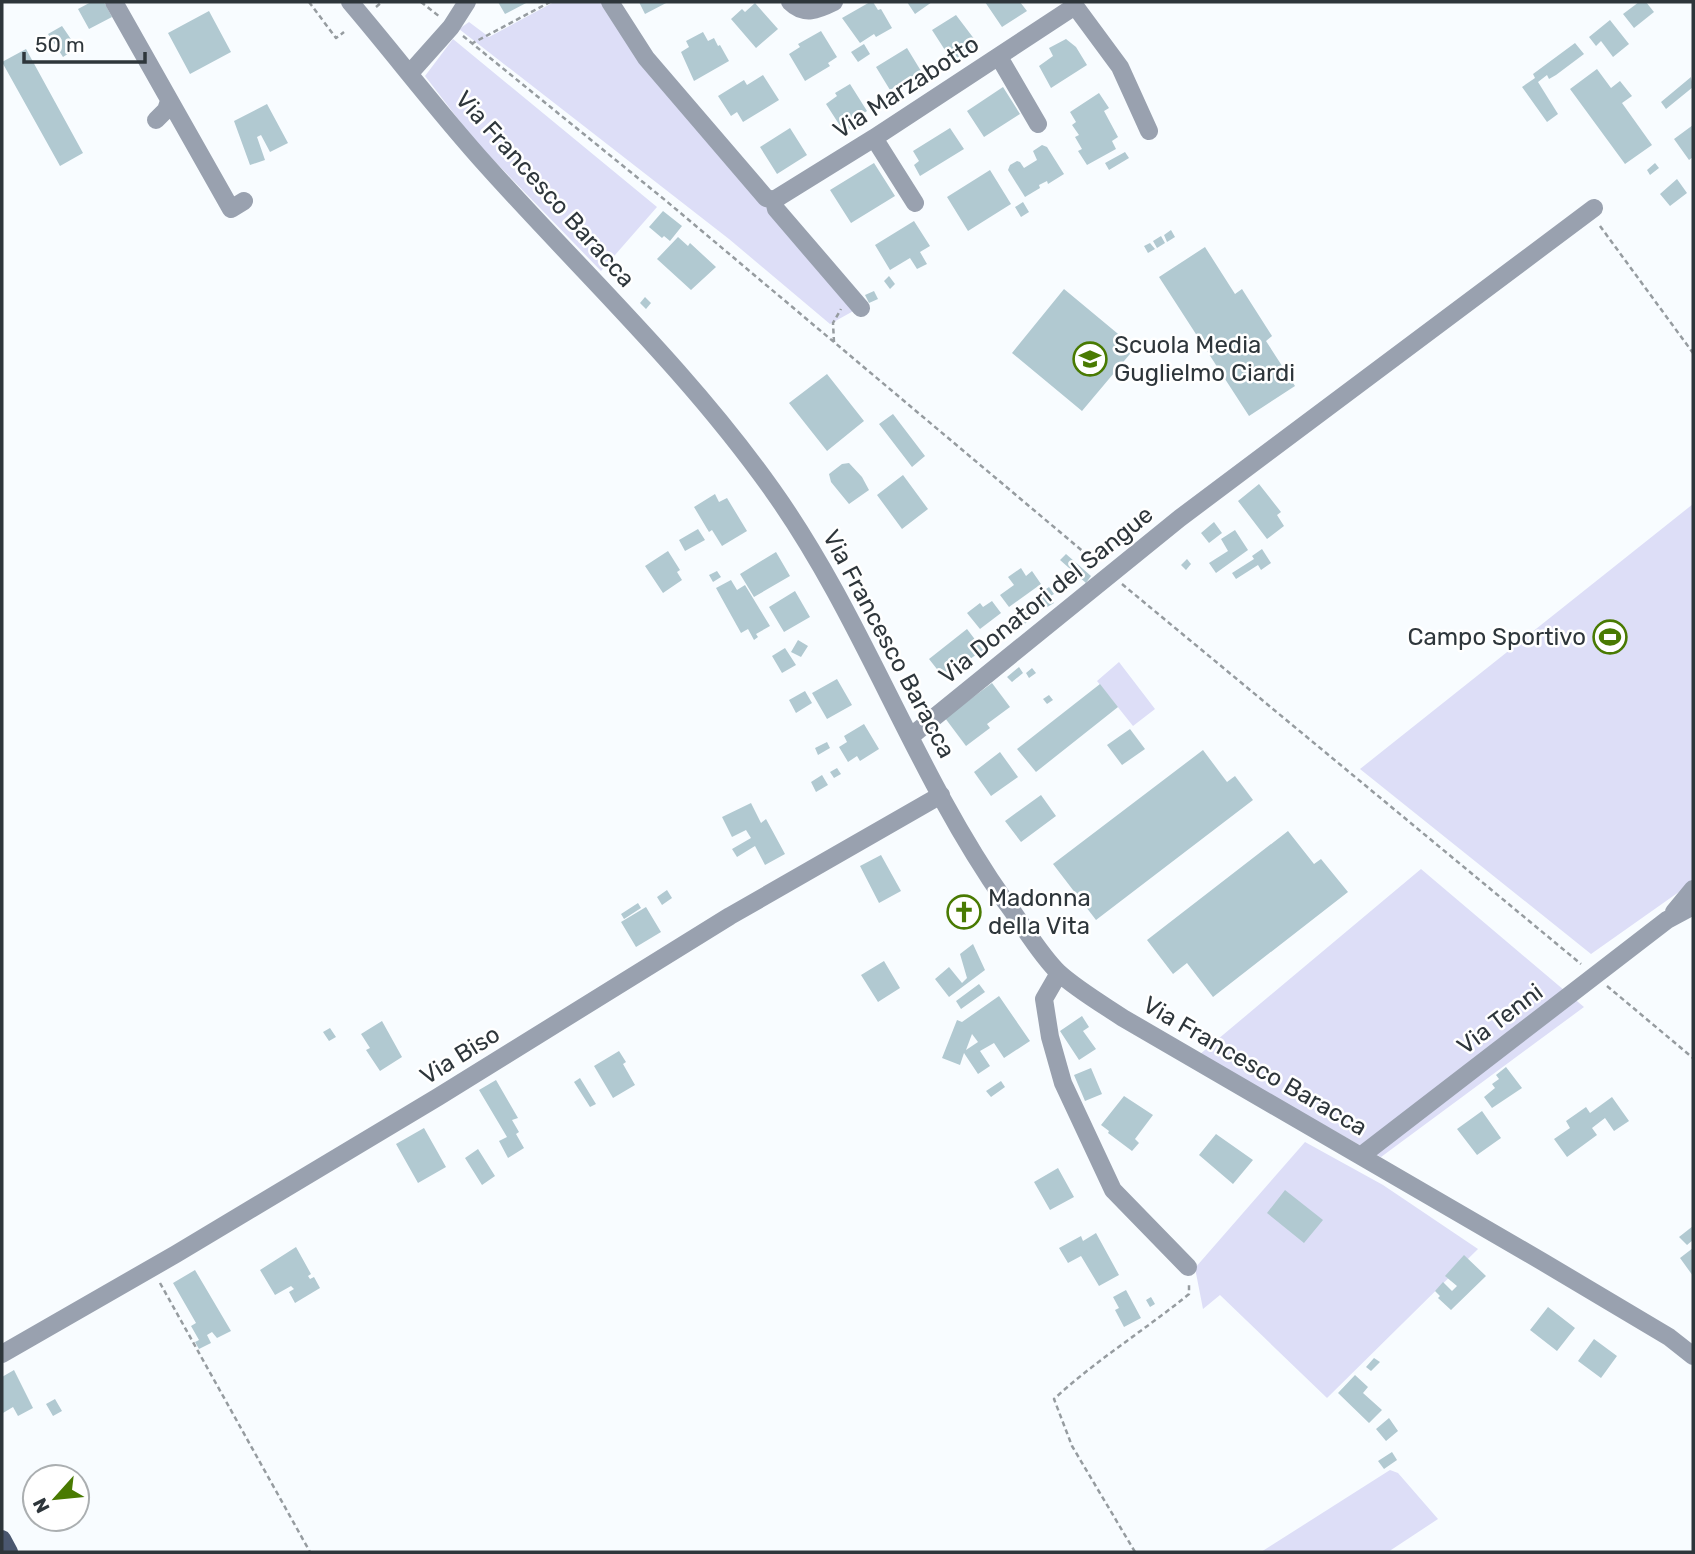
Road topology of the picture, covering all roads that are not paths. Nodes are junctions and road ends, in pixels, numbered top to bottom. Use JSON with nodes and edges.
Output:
{"nodes":[{"id":1,"x":114,"y":2,"type":"edge"},
{"id":2,"x":350,"y":2,"type":"edge"},
{"id":3,"x":467,"y":2,"type":"edge"},
{"id":4,"x":610,"y":2,"type":"edge"},
{"id":5,"x":790,"y":2,"type":"edge"},
{"id":6,"x":834,"y":2,"type":"edge"},
{"id":7,"x":1060,"y":8,"type":"edge"},
{"id":8,"x":999,"y":57,"type":"junction"},
{"id":9,"x":410,"y":73,"type":"junction"},
{"id":10,"x":169,"y":101,"type":"junction"},
{"id":11,"x":156,"y":120,"type":"dead end"},
{"id":12,"x":1038,"y":124,"type":"dead end"},
{"id":13,"x":1149,"y":131,"type":"dead end"},
{"id":14,"x":874,"y":138,"type":"junction"},
{"id":15,"x":774,"y":200,"type":"junction"},
{"id":16,"x":244,"y":201,"type":"dead end"},
{"id":17,"x":915,"y":203,"type":"dead end"},
{"id":18,"x":1587,"y":213,"type":"road end"},
{"id":19,"x":854,"y":302,"type":"road end"},
{"id":20,"x":910,"y":737,"type":"junction"},
{"id":21,"x":941,"y":795,"type":"junction"},
{"id":22,"x":1693,"y":890,"type":"edge"},
{"id":23,"x":1693,"y":906,"type":"edge"},
{"id":24,"x":1667,"y":920,"type":"junction"},
{"id":25,"x":1059,"y":973,"type":"junction"},
{"id":26,"x":1362,"y":1155,"type":"junction"},
{"id":27,"x":1188,"y":1267,"type":"road end"},
{"id":28,"x":2,"y":1353,"type":"edge"},
{"id":29,"x":1693,"y":1356,"type":"edge"},
{"id":30,"x":2,"y":1539,"type":"edge"},
{"id":31,"x":9,"y":1552,"type":"edge"}],
"edges":[{"from":1,"to":10,"type":"street"},
{"from":2,"to":9,"type":"street","name":"Via Francesco Baracca"},
{"from":3,"to":9,"type":"street"},
{"from":4,"to":15,"type":"street"},
{"from":5,"to":6,"type":"street"},
{"from":7,"to":8,"type":"street","name":"Via Marzabotto"},
{"from":7,"to":13,"type":"street","name":"Via Marzabotto"},
{"from":8,"to":12,"type":"street"},
{"from":8,"to":14,"type":"street","name":"Via Marzabotto"},
{"from":9,"to":20,"type":"street","name":"Via Francesco Baracca"},
{"from":10,"to":11,"type":"street"},
{"from":10,"to":16,"type":"street"},
{"from":14,"to":15,"type":"street","name":"Via Marzabotto"},
{"from":14,"to":17,"type":"street"},
{"from":15,"to":19,"type":"street"},
{"from":18,"to":20,"type":"street","name":"Via Donatori del Sangue"},
{"from":20,"to":21,"type":"street","name":"Via Francesco Baracca"},
{"from":21,"to":25,"type":"street","name":"Via Francesco Baracca"},
{"from":21,"to":28,"type":"street","name":"Via Biso"},
{"from":22,"to":24,"type":"street","name":"Via Tenni"},
{"from":23,"to":24,"type":"street","name":"Via Tenni"},
{"from":24,"to":26,"type":"street","name":"Via Tenni"},
{"from":25,"to":26,"type":"street","name":"Via Francesco Baracca"},
{"from":25,"to":27,"type":"street"},
{"from":26,"to":29,"type":"street","name":"Via Francesco Baracca"},
{"from":30,"to":31,"type":"main road"}]}
